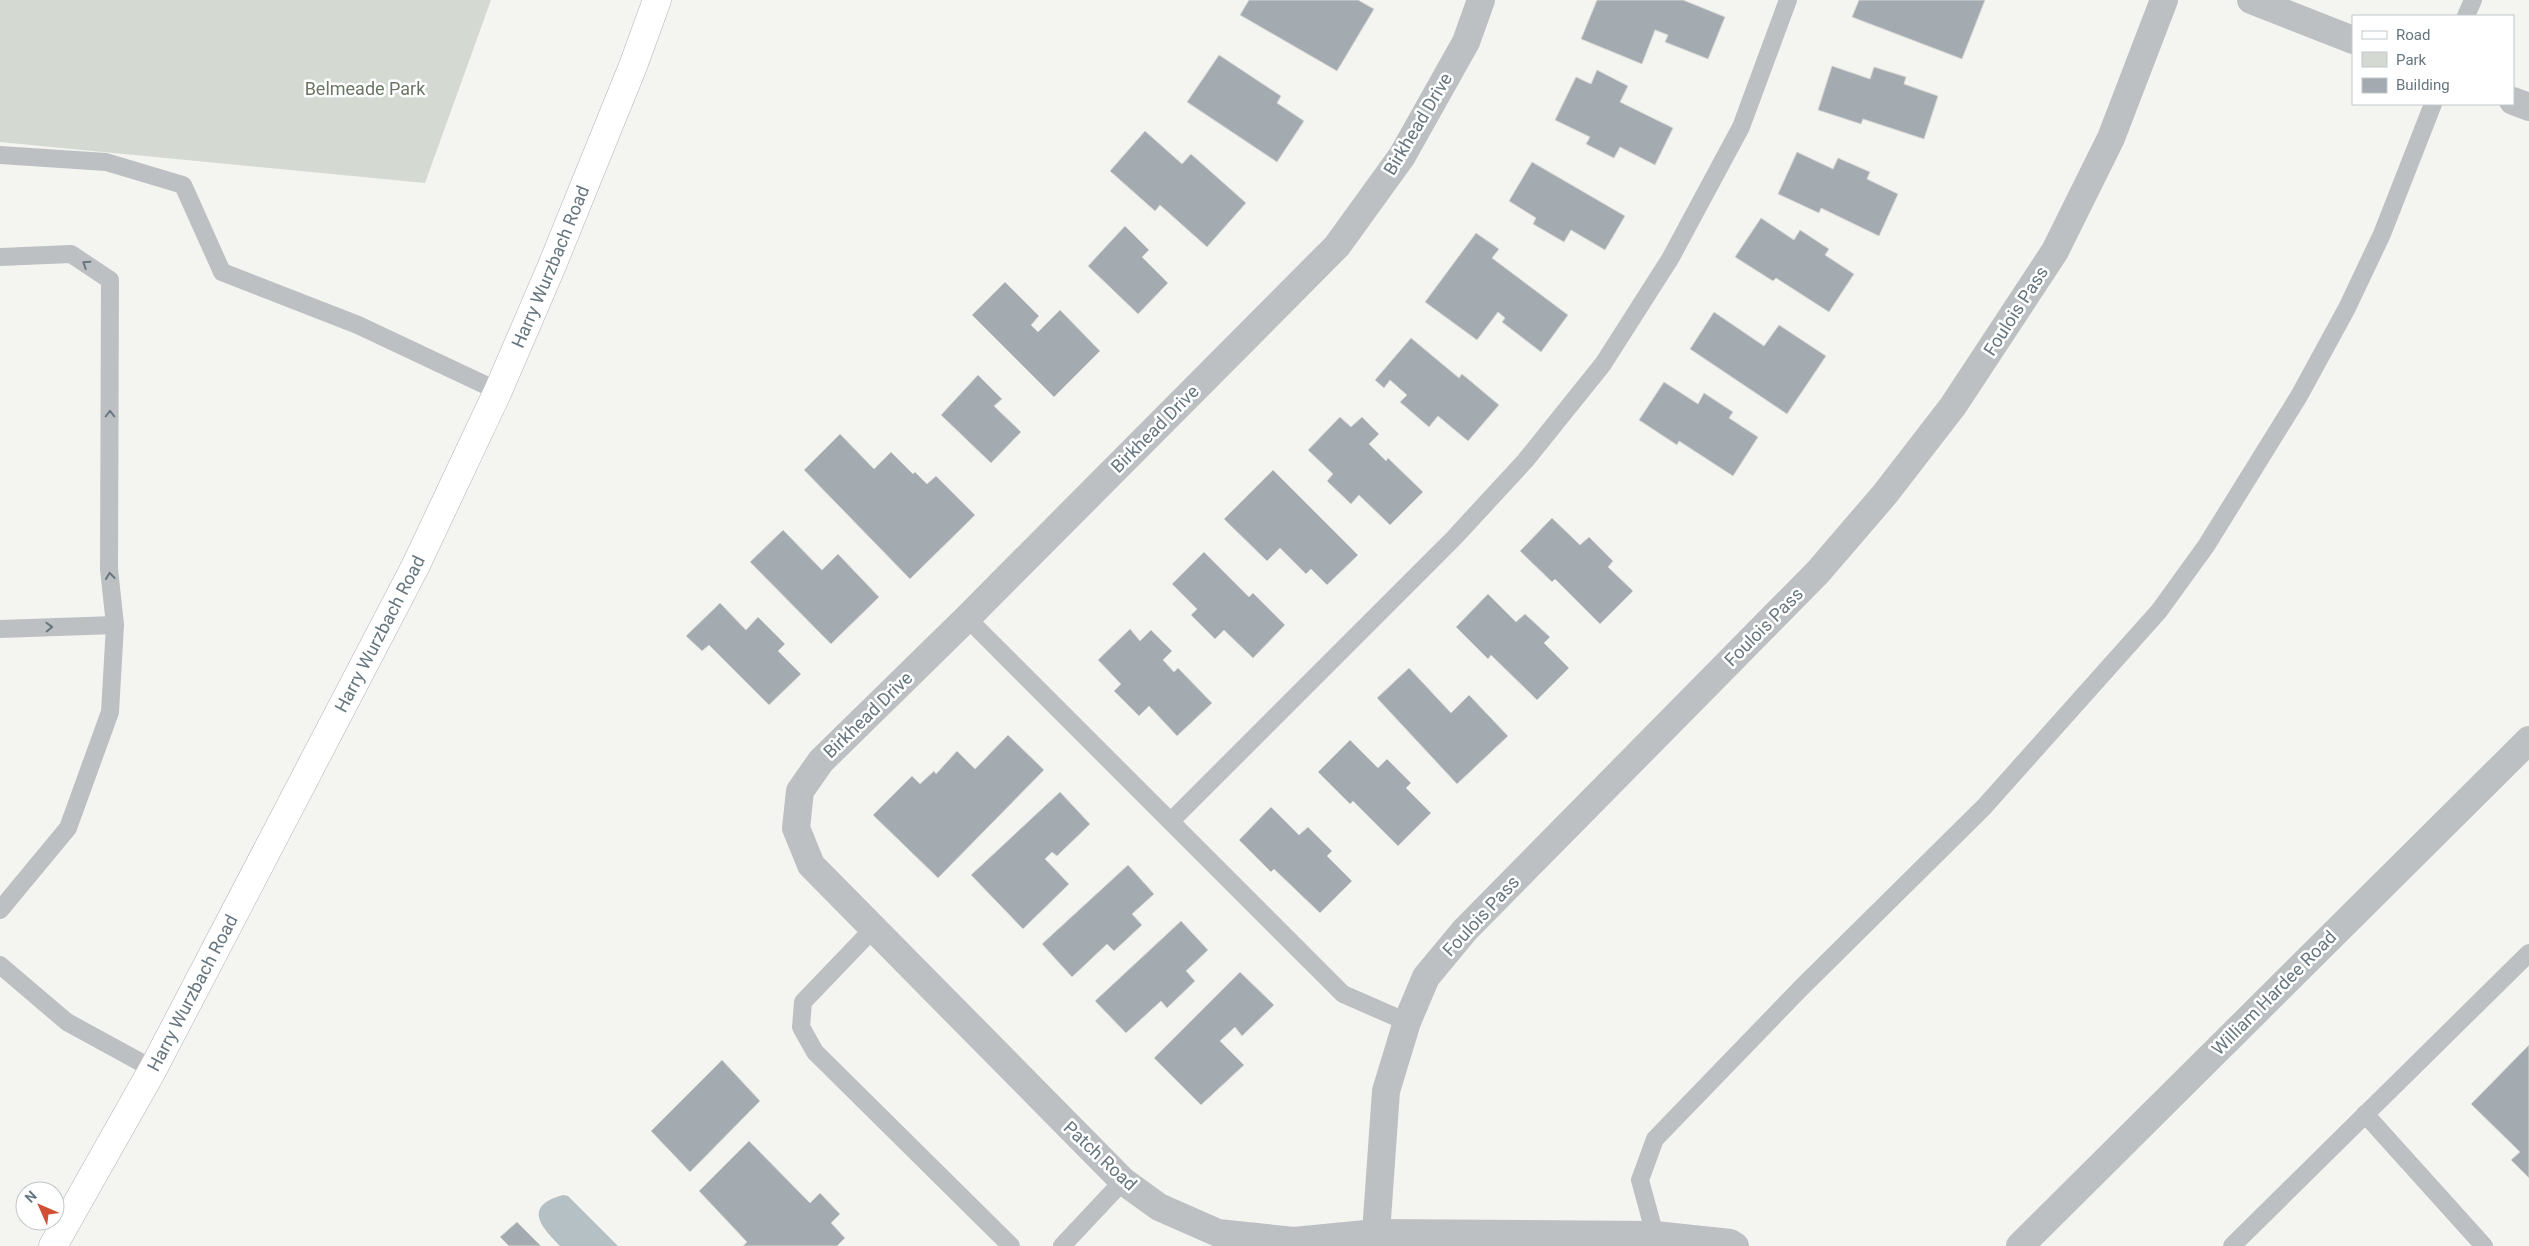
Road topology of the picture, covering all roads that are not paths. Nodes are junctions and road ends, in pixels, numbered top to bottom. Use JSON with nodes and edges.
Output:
{"nodes":[{"id":1,"x":657,"y":0,"type":"edge"},
{"id":2,"x":1481,"y":0,"type":"edge"},
{"id":3,"x":1788,"y":0,"type":"edge"},
{"id":4,"x":2164,"y":0,"type":"edge"},
{"id":5,"x":2251,"y":0,"type":"edge"},
{"id":6,"x":2473,"y":0,"type":"edge"},
{"id":7,"x":2466,"y":15,"type":"edge"},
{"id":8,"x":2352,"y":40,"type":"edge"},
{"id":9,"x":2514,"y":101,"type":"edge"},
{"id":10,"x":2433,"y":105,"type":"edge"},
{"id":11,"x":2529,"y":107,"type":"edge"},
{"id":12,"x":0,"y":155,"type":"edge"},
{"id":13,"x":0,"y":257,"type":"edge"},
{"id":14,"x":498,"y":391,"type":"junction"},
{"id":15,"x":967,"y":618,"type":"junction"},
{"id":16,"x":115,"y":625,"type":"junction"},
{"id":17,"x":0,"y":629,"type":"edge"},
{"id":18,"x":2529,"y":740,"type":"edge"},
{"id":19,"x":1171,"y":821,"type":"junction"},
{"id":20,"x":796,"y":828,"type":"joint"},
{"id":21,"x":0,"y":910,"type":"edge"},
{"id":22,"x":874,"y":929,"type":"junction"},
{"id":23,"x":2529,"y":952,"type":"edge"},
{"id":24,"x":0,"y":965,"type":"edge"},
{"id":25,"x":1407,"y":1022,"type":"junction"},
{"id":26,"x":153,"y":1070,"type":"junction"},
{"id":27,"x":2365,"y":1114,"type":"junction"},
{"id":28,"x":1123,"y":1182,"type":"junction"},
{"id":29,"x":1376,"y":1233,"type":"junction"},
{"id":30,"x":1655,"y":1235,"type":"junction"},
{"id":31,"x":53,"y":1246,"type":"edge"},
{"id":32,"x":1011,"y":1246,"type":"edge"},
{"id":33,"x":1062,"y":1246,"type":"edge"},
{"id":34,"x":1735,"y":1246,"type":"edge"},
{"id":35,"x":2020,"y":1246,"type":"edge"},
{"id":36,"x":2232,"y":1246,"type":"edge"},
{"id":37,"x":2484,"y":1246,"type":"edge"}],
"edges":[{"from":1,"to":14,"type":"main road","name":"Harry Wurzbach Road"},
{"from":2,"to":15,"type":"street","name":"Birkhead Drive"},
{"from":3,"to":19,"type":"lane"},
{"from":4,"to":25,"type":"street","name":"Foulois Pass"},
{"from":5,"to":8,"type":"street"},
{"from":6,"to":7,"type":"lane"},
{"from":9,"to":11,"type":"street"},
{"from":10,"to":30,"type":"lane"},
{"from":12,"to":14,"type":"lane"},
{"from":16,"to":13,"type":"lane","one_way":true},
{"from":14,"to":26,"type":"main road","name":"Harry Wurzbach Road"},
{"from":15,"to":19,"type":"lane"},
{"from":15,"to":20,"type":"street","name":"Birkhead Drive"},
{"from":17,"to":16,"type":"lane","one_way":true},
{"from":16,"to":21,"type":"lane"},
{"from":18,"to":35,"type":"street","name":"William Hardee Road"},
{"from":19,"to":25,"type":"lane"},
{"from":20,"to":22,"type":"street","name":"Patch Road"},
{"from":22,"to":28,"type":"street","name":"Patch Road"},
{"from":22,"to":32,"type":"lane"},
{"from":23,"to":27,"type":"lane"},
{"from":24,"to":26,"type":"lane"},
{"from":25,"to":29,"type":"street","name":"Foulois Pass"},
{"from":26,"to":31,"type":"main road","name":"Harry Wurzbach Road"},
{"from":27,"to":36,"type":"lane"},
{"from":27,"to":37,"type":"lane"},
{"from":28,"to":29,"type":"street","name":"Patch Road"},
{"from":28,"to":33,"type":"lane"},
{"from":29,"to":30,"type":"street","name":"Patch Road"},
{"from":30,"to":34,"type":"street","name":"Patch Road"}]}
